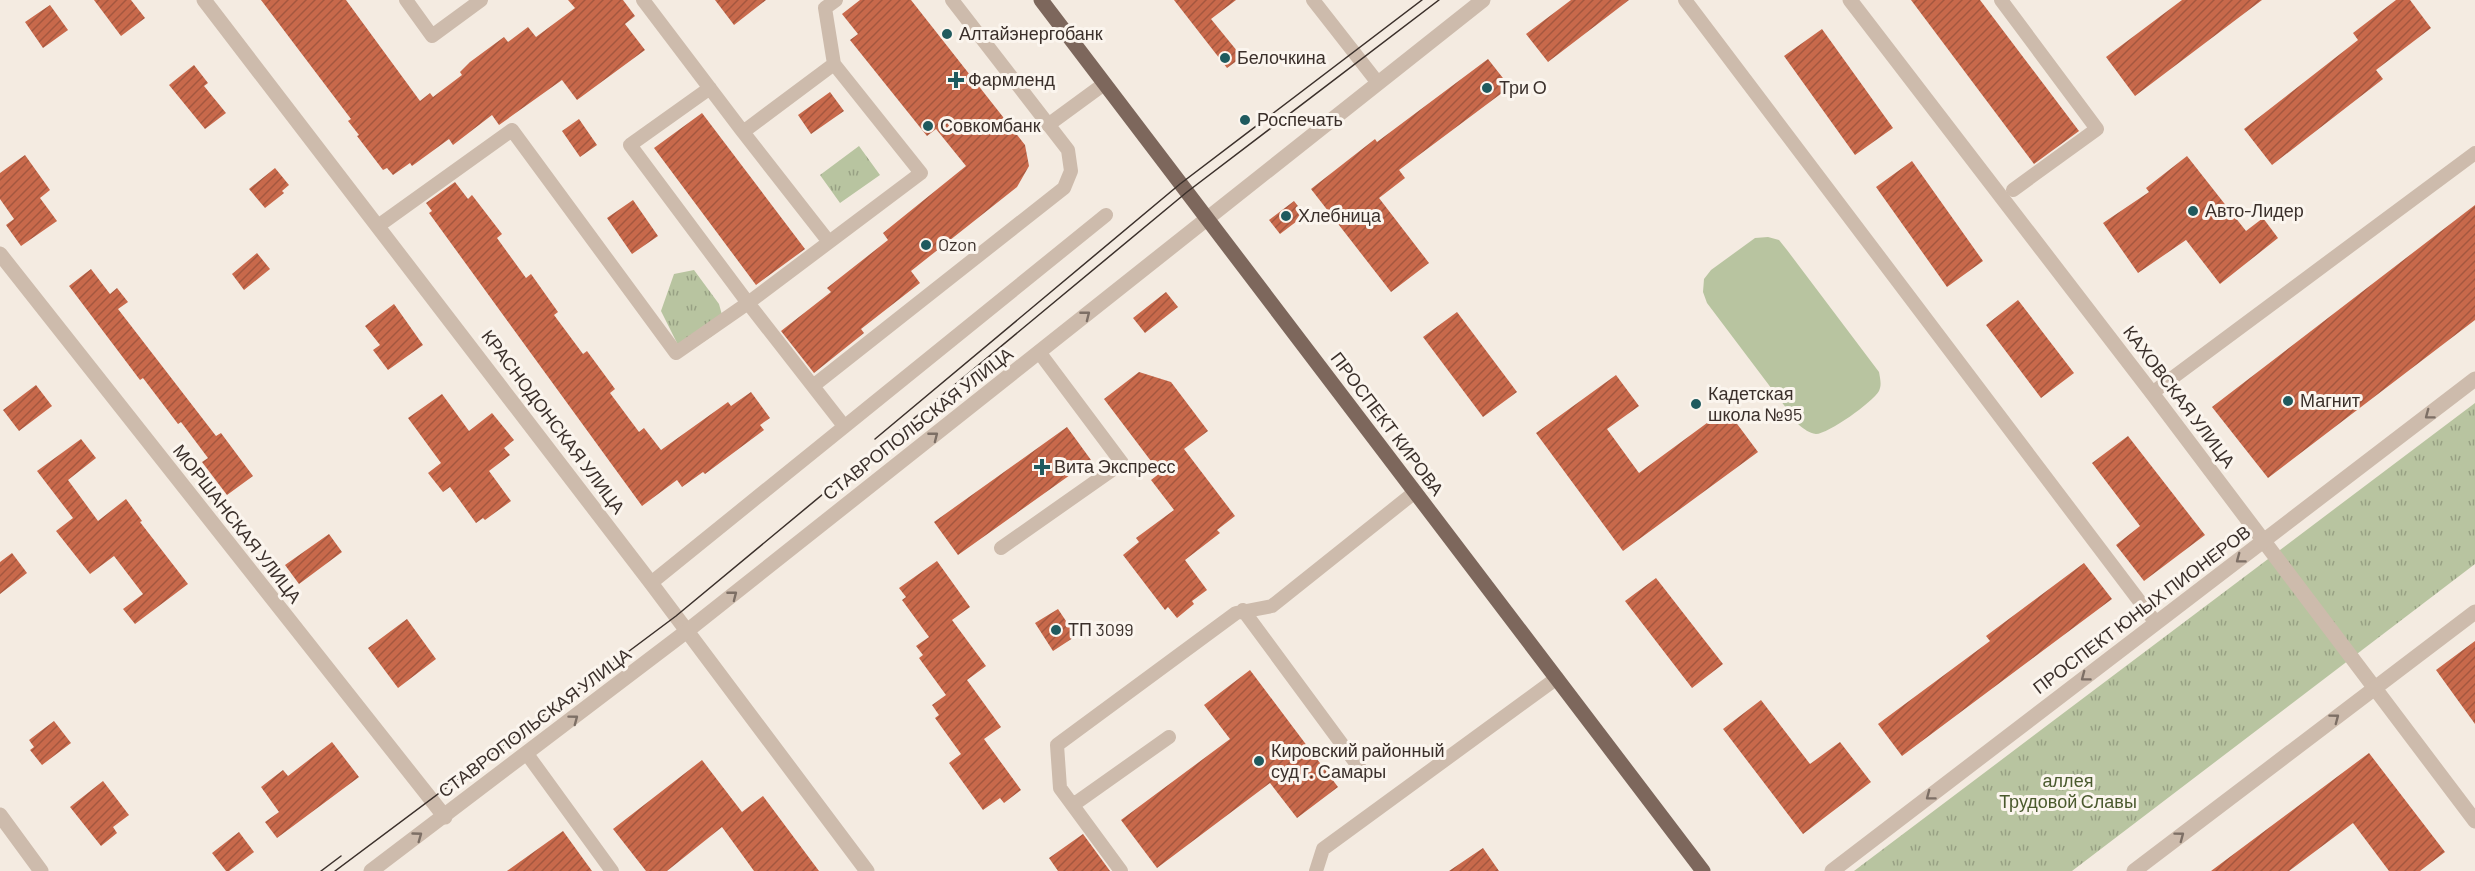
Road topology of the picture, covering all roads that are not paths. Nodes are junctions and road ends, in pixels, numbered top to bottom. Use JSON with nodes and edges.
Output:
{"nodes":[{"id":1,"x":204,"y":0,"type":"edge"},
{"id":2,"x":406,"y":0,"type":"edge"},
{"id":3,"x":481,"y":0,"type":"edge"},
{"id":4,"x":644,"y":0,"type":"edge"},
{"id":5,"x":836,"y":0,"type":"edge"},
{"id":6,"x":952,"y":0,"type":"edge"},
{"id":7,"x":1041,"y":0,"type":"edge"},
{"id":8,"x":1313,"y":0,"type":"edge"},
{"id":9,"x":1483,"y":0,"type":"edge"},
{"id":10,"x":1685,"y":0,"type":"edge"},
{"id":11,"x":1850,"y":0,"type":"edge"},
{"id":12,"x":2001,"y":0,"type":"edge"},
{"id":13,"x":834,"y":64,"type":"junction"},
{"id":14,"x":1104,"y":84,"type":"junction"},
{"id":15,"x":1378,"y":84,"type":"junction"},
{"id":16,"x":710,"y":88,"type":"junction"},
{"id":17,"x":1048,"y":125,"type":"junction"},
{"id":18,"x":743,"y":132,"type":"junction"},
{"id":19,"x":2475,"y":153,"type":"edge"},
{"id":20,"x":2013,"y":190,"type":"dead end"},
{"id":21,"x":1106,"y":215,"type":"dead end"},
{"id":22,"x":1207,"y":219,"type":"junction"},
{"id":23,"x":378,"y":226,"type":"junction"},
{"id":24,"x":829,"y":242,"type":"junction"},
{"id":25,"x":0,"y":254,"type":"edge"},
{"id":26,"x":748,"y":303,"type":"junction"},
{"id":27,"x":1039,"y":352,"type":"junction"},
{"id":28,"x":2475,"y":379,"type":"edge"},
{"id":29,"x":813,"y":386,"type":"junction"},
{"id":30,"x":2152,"y":393,"type":"junction"},
{"id":31,"x":844,"y":426,"type":"junction"},
{"id":32,"x":1415,"y":492,"type":"junction"},
{"id":33,"x":2264,"y":541,"type":"junction"},
{"id":34,"x":1001,"y":548,"type":"dead end"},
{"id":35,"x":651,"y":583,"type":"junction"},
{"id":36,"x":1243,"y":610,"type":"junction"},
{"id":37,"x":2475,"y":612,"type":"edge"},
{"id":38,"x":2156,"y":623,"type":"junction"},
{"id":39,"x":687,"y":631,"type":"junction"},
{"id":40,"x":1557,"y":678,"type":"junction"},
{"id":41,"x":2375,"y":687,"type":"junction"},
{"id":42,"x":1169,"y":737,"type":"dead end"},
{"id":43,"x":527,"y":754,"type":"junction"},
{"id":44,"x":1361,"y":770,"type":"dead end"},
{"id":45,"x":1073,"y":805,"type":"junction"},
{"id":46,"x":0,"y":815,"type":"edge"},
{"id":47,"x":445,"y":817,"type":"junction"},
{"id":48,"x":2475,"y":820,"type":"edge"},
{"id":49,"x":40,"y":871,"type":"edge"},
{"id":50,"x":371,"y":871,"type":"edge"},
{"id":51,"x":612,"y":871,"type":"edge"},
{"id":52,"x":867,"y":871,"type":"edge"},
{"id":53,"x":1121,"y":871,"type":"edge"},
{"id":54,"x":1316,"y":871,"type":"edge"},
{"id":55,"x":1703,"y":871,"type":"edge"},
{"id":56,"x":1832,"y":871,"type":"edge"},
{"id":57,"x":2133,"y":871,"type":"edge"}],
"edges":[{"from":1,"to":23,"type":"street","name":"КРАСНОДОНСКАЯ УЛИЦА"},
{"from":2,"to":3,"type":"lane"},
{"from":4,"to":16,"type":"lane"},
{"from":5,"to":13,"type":"lane"},
{"from":6,"to":17,"type":"lane"},
{"from":7,"to":14,"type":"main road","name":"ПРОСПЕКТ КИРОВА"},
{"from":8,"to":15,"type":"lane"},
{"from":9,"to":15,"type":"street","name":"СТАВРОПОЛЬСКАЯ УЛИЦА"},
{"from":10,"to":38,"type":"lane"},
{"from":11,"to":30,"type":"street","name":"КАХОВСКАЯ УЛИЦА"},
{"from":12,"to":20,"type":"lane"},
{"from":13,"to":18,"type":"lane"},
{"from":13,"to":24,"type":"lane"},
{"from":14,"to":17,"type":"lane"},
{"from":14,"to":22,"type":"main road","name":"ПРОСПЕКТ КИРОВА"},
{"from":15,"to":22,"type":"street","name":"СТАВРОПОЛЬСКАЯ УЛИЦА"},
{"from":16,"to":18,"type":"lane"},
{"from":16,"to":26,"type":"lane"},
{"from":17,"to":29,"type":"lane"},
{"from":18,"to":24,"type":"lane"},
{"from":19,"to":30,"type":"lane"},
{"from":21,"to":31,"type":"lane"},
{"from":27,"to":22,"type":"street","name":"СТАВРОПОЛЬСКАЯ УЛИЦА","one_way":true},
{"from":22,"to":32,"type":"main road","name":"ПРОСПЕКТ КИРОВА"},
{"from":23,"to":26,"type":"lane"},
{"from":23,"to":35,"type":"street","name":"КРАСНОДОНСКАЯ УЛИЦА"},
{"from":24,"to":26,"type":"lane"},
{"from":25,"to":47,"type":"street","name":"МОРШАНСКАЯ УЛИЦА"},
{"from":26,"to":29,"type":"lane"},
{"from":27,"to":34,"type":"lane"},
{"from":39,"to":27,"type":"street","name":"СТАВРОПОЛЬСКАЯ УЛИЦА","one_way":true},
{"from":28,"to":33,"type":"street","name":"ПРОСПЕКТ ЮНЫХ ПИОНЕРОВ","one_way":true},
{"from":29,"to":31,"type":"lane"},
{"from":30,"to":33,"type":"street","name":"КАХОВСКАЯ УЛИЦА"},
{"from":31,"to":35,"type":"lane"},
{"from":32,"to":36,"type":"lane"},
{"from":32,"to":40,"type":"main road","name":"ПРОСПЕКТ КИРОВА"},
{"from":33,"to":38,"type":"street","name":"ПРОСПЕКТ ЮНЫХ ПИОНЕРОВ","one_way":true},
{"from":33,"to":41,"type":"street","name":"КАХОВСКАЯ УЛИЦА"},
{"from":35,"to":39,"type":"street","name":"КРАСНОДОНСКАЯ УЛИЦА"},
{"from":36,"to":44,"type":"lane"},
{"from":36,"to":45,"type":"lane"},
{"from":37,"to":41,"type":"street"},
{"from":38,"to":56,"type":"street","name":"ПРОСПЕКТ ЮНЫХ ПИОНЕРОВ","one_way":true},
{"from":43,"to":39,"type":"street","name":"СТАВРОПОЛЬСКАЯ УЛИЦА","one_way":true},
{"from":39,"to":52,"type":"street","name":"КРАСНОДОНСКАЯ УЛИЦА"},
{"from":40,"to":54,"type":"lane"},
{"from":40,"to":55,"type":"main road","name":"ПРОСПЕКТ КИРОВА"},
{"from":41,"to":48,"type":"street","name":"КАХОВСКАЯ УЛИЦА"},
{"from":57,"to":41,"type":"street","one_way":true},
{"from":42,"to":45,"type":"lane"},
{"from":43,"to":47,"type":"street","name":"СТАВРОПОЛЬСКАЯ УЛИЦА"},
{"from":43,"to":51,"type":"lane"},
{"from":45,"to":53,"type":"lane"},
{"from":46,"to":49,"type":"street"},
{"from":50,"to":47,"type":"street","name":"СТАВРОПОЛЬСКАЯ УЛИЦА","one_way":true}]}
